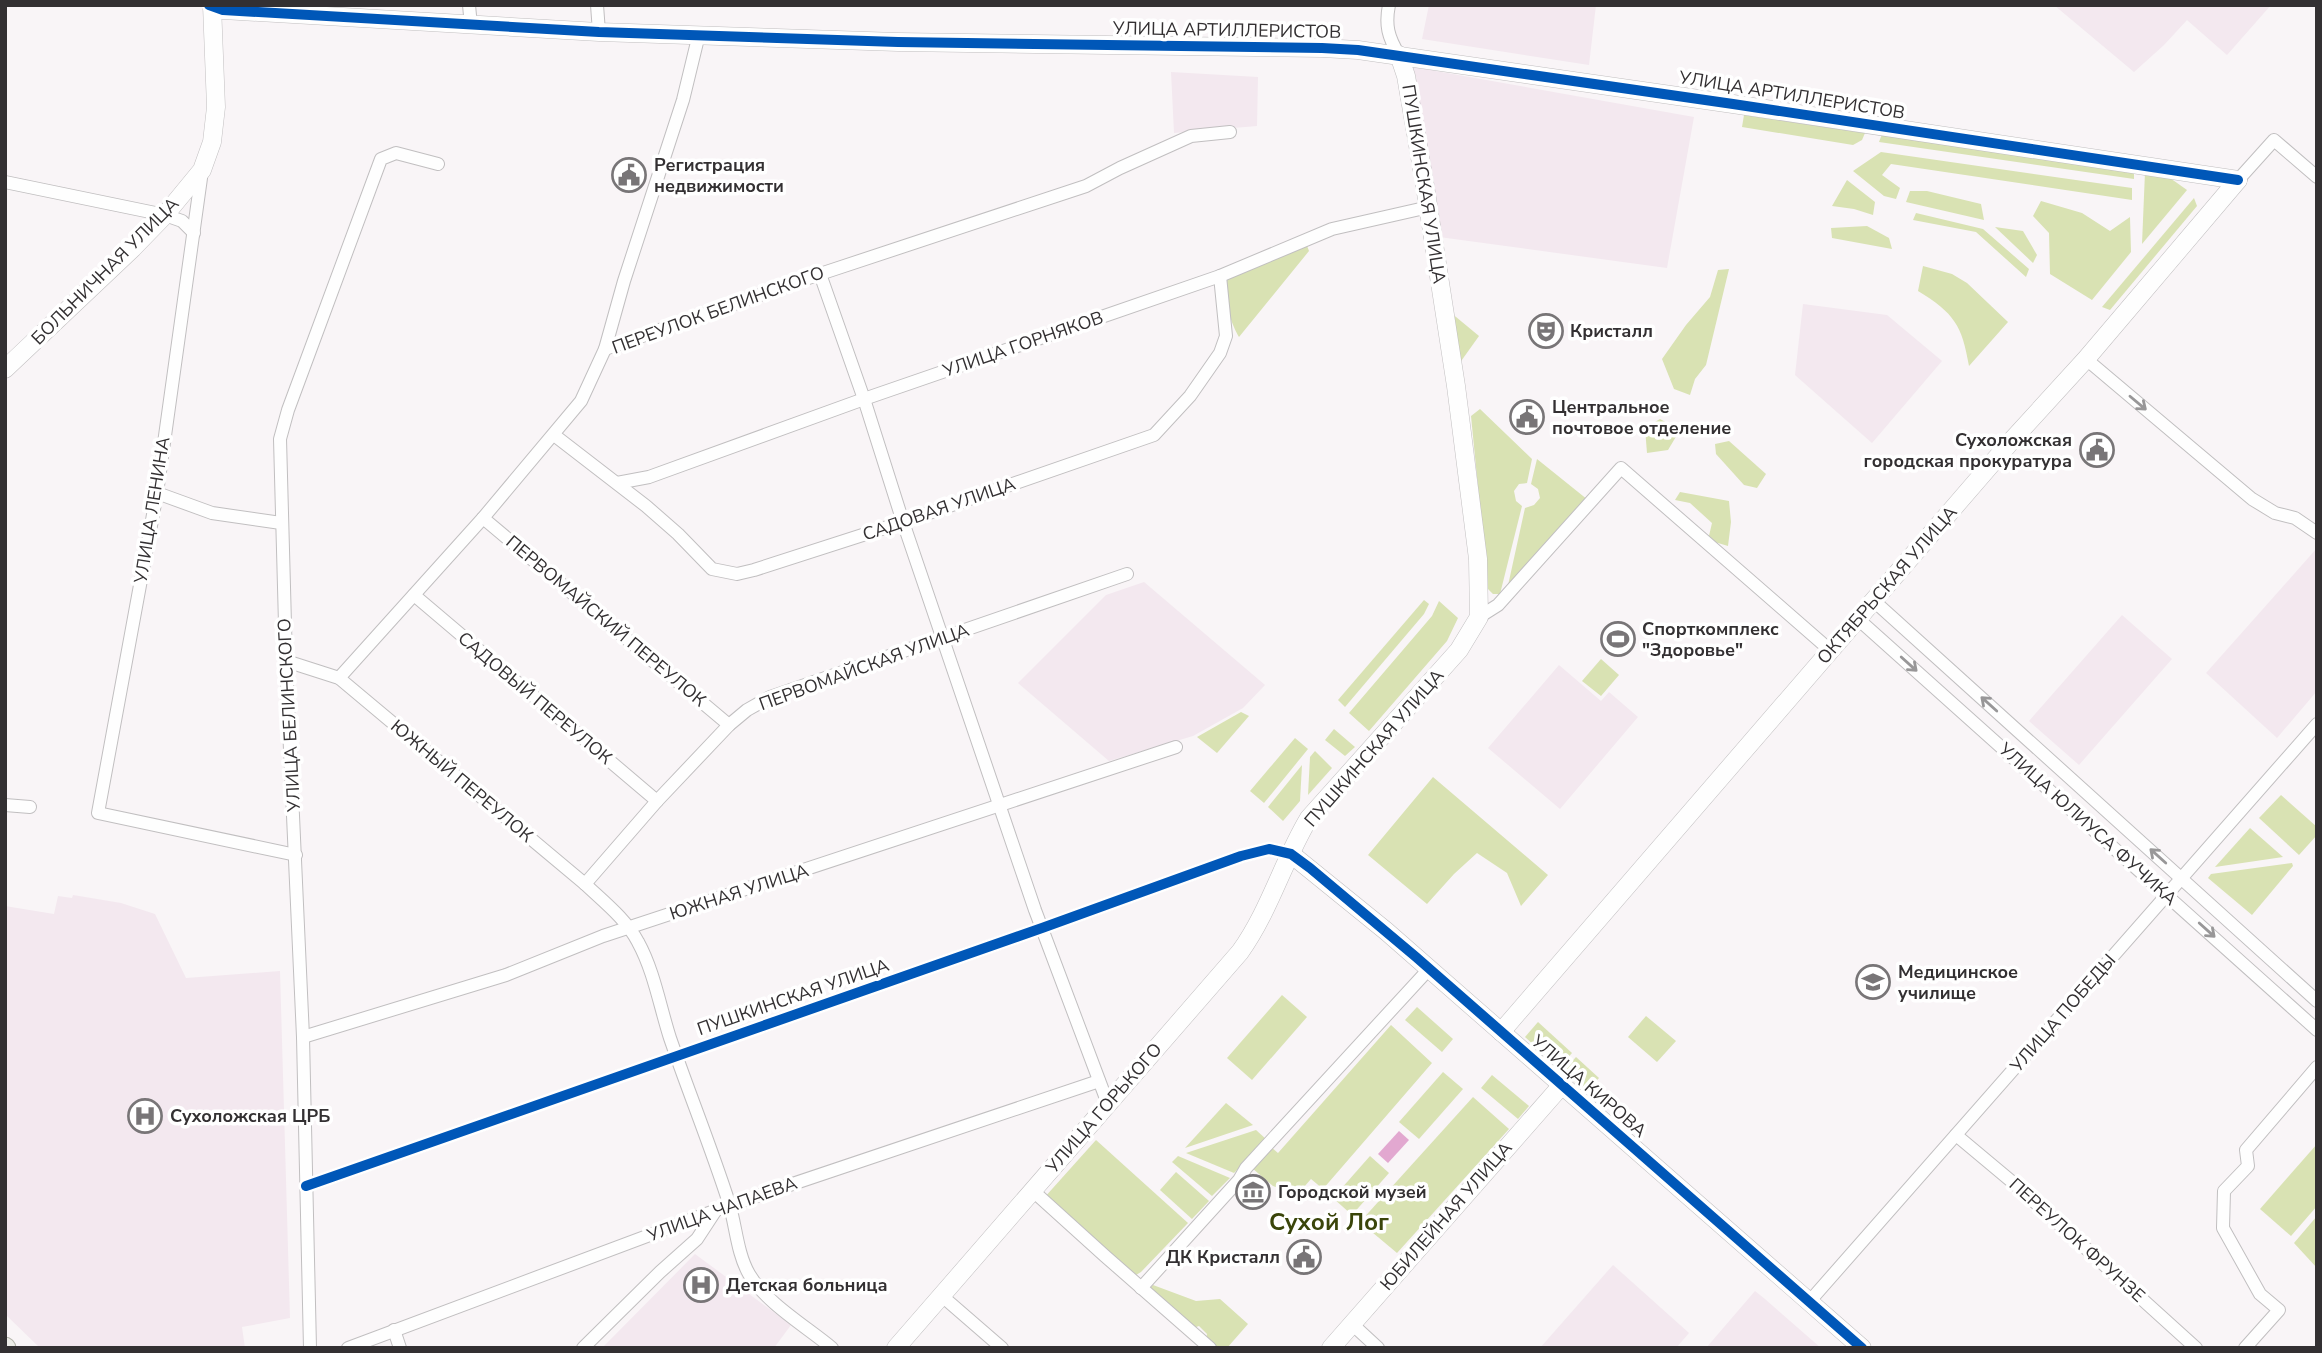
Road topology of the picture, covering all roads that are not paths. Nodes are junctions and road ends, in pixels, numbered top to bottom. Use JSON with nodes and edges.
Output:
{"nodes":[{"id":1,"x":469,"y":5,"type":"edge"},
{"id":2,"x":597,"y":5,"type":"edge"},
{"id":3,"x":1389,"y":5,"type":"edge"},
{"id":4,"x":211,"y":6,"type":"edge"},
{"id":5,"x":471,"y":26,"type":"junction"},
{"id":6,"x":599,"y":32,"type":"junction"},
{"id":7,"x":699,"y":34,"type":"junction"},
{"id":8,"x":1399,"y":55,"type":"junction"},
{"id":9,"x":1230,"y":132,"type":"dead end"},
{"id":10,"x":438,"y":164,"type":"dead end"},
{"id":11,"x":202,"y":170,"type":"junction"},
{"id":12,"x":2317,"y":177,"type":"edge"},
{"id":13,"x":2238,"y":180,"type":"junction"},
{"id":14,"x":5,"y":182,"type":"edge"},
{"id":15,"x":1429,"y":207,"type":"junction"},
{"id":16,"x":165,"y":215,"type":"junction"},
{"id":17,"x":194,"y":233,"type":"junction"},
{"id":18,"x":820,"y":274,"type":"junction"},
{"id":19,"x":1220,"y":276,"type":"junction"},
{"id":20,"x":605,"y":349,"type":"junction"},
{"id":21,"x":2086,"y":359,"type":"junction"},
{"id":22,"x":5,"y":369,"type":"edge"},
{"id":23,"x":864,"y":399,"type":"junction"},
{"id":24,"x":554,"y":435,"type":"junction"},
{"id":25,"x":617,"y":483,"type":"junction"},
{"id":26,"x":157,"y":493,"type":"junction"},
{"id":27,"x":484,"y":518,"type":"junction"},
{"id":28,"x":903,"y":522,"type":"junction"},
{"id":29,"x":281,"y":523,"type":"junction"},
{"id":30,"x":2317,"y":533,"type":"edge"},
{"id":31,"x":1127,"y":574,"type":"dead end"},
{"id":32,"x":414,"y":595,"type":"junction"},
{"id":33,"x":1874,"y":601,"type":"junction"},
{"id":34,"x":1479,"y":617,"type":"junction"},
{"id":35,"x":1858,"y":619,"type":"junction"},
{"id":36,"x":943,"y":638,"type":"junction"},
{"id":37,"x":1830,"y":650,"type":"junction"},
{"id":38,"x":286,"y":661,"type":"junction"},
{"id":39,"x":339,"y":678,"type":"junction"},
{"id":40,"x":2317,"y":724,"type":"edge"},
{"id":41,"x":729,"y":725,"type":"junction"},
{"id":42,"x":1176,"y":747,"type":"dead end"},
{"id":43,"x":657,"y":802,"type":"junction"},
{"id":44,"x":5,"y":805,"type":"edge"},
{"id":45,"x":1001,"y":805,"type":"junction"},
{"id":46,"x":30,"y":807,"type":"dead end"},
{"id":47,"x":1291,"y":853,"type":"junction"},
{"id":48,"x":296,"y":855,"type":"junction"},
{"id":49,"x":2182,"y":877,"type":"junction"},
{"id":50,"x":585,"y":884,"type":"junction"},
{"id":51,"x":2167,"y":894,"type":"junction"},
{"id":52,"x":629,"y":928,"type":"junction"},
{"id":53,"x":1042,"y":928,"type":"junction"},
{"id":54,"x":1429,"y":970,"type":"junction"},
{"id":55,"x":2317,"y":1001,"type":"edge"},
{"id":56,"x":2317,"y":1030,"type":"edge"},
{"id":57,"x":1501,"y":1032,"type":"junction"},
{"id":58,"x":303,"y":1037,"type":"junction"},
{"id":59,"x":677,"y":1057,"type":"junction"},
{"id":60,"x":2317,"y":1067,"type":"edge"},
{"id":61,"x":1099,"y":1081,"type":"junction"},
{"id":62,"x":1562,"y":1085,"type":"junction"},
{"id":63,"x":1108,"y":1104,"type":"junction"},
{"id":64,"x":1956,"y":1135,"type":"junction"},
{"id":65,"x":306,"y":1186,"type":"junction"},
{"id":66,"x":1032,"y":1190,"type":"junction"},
{"id":67,"x":730,"y":1205,"type":"junction"},
{"id":68,"x":716,"y":1210,"type":"junction"},
{"id":69,"x":1141,"y":1288,"type":"junction"},
{"id":70,"x":942,"y":1296,"type":"junction"},
{"id":71,"x":1809,"y":1302,"type":"junction"},
{"id":72,"x":1352,"y":1324,"type":"junction"},
{"id":73,"x":394,"y":1330,"type":"junction"},
{"id":74,"x":310,"y":1348,"type":"edge"},
{"id":75,"x":348,"y":1348,"type":"edge"},
{"id":76,"x":400,"y":1348,"type":"edge"},
{"id":77,"x":583,"y":1348,"type":"edge"},
{"id":78,"x":832,"y":1348,"type":"edge"},
{"id":79,"x":896,"y":1348,"type":"edge"},
{"id":80,"x":1002,"y":1348,"type":"edge"},
{"id":81,"x":1210,"y":1348,"type":"edge"},
{"id":82,"x":1331,"y":1348,"type":"edge"},
{"id":83,"x":1378,"y":1348,"type":"edge"},
{"id":84,"x":1861,"y":1348,"type":"edge"},
{"id":85,"x":2196,"y":1348,"type":"edge"},
{"id":86,"x":2245,"y":1348,"type":"edge"}],
"edges":[{"from":1,"to":5,"type":"street"},
{"from":2,"to":6,"type":"street"},
{"from":3,"to":8,"type":"street","name":"ПУШКИНСКАЯ УЛИЦА"},
{"from":4,"to":5,"type":"street","name":"УЛИЦА АРТИЛЛЕРИСТОВ"},
{"from":4,"to":11,"type":"street","name":"УЛИЦА ЛЕНИНА"},
{"from":5,"to":6,"type":"street","name":"УЛИЦА АРТИЛЛЕРИСТОВ"},
{"from":6,"to":7,"type":"street","name":"УЛИЦА АРТИЛЛЕРИСТОВ"},
{"from":7,"to":8,"type":"street","name":"УЛИЦА АРТИЛЛЕРИСТОВ"},
{"from":7,"to":20,"type":"street"},
{"from":8,"to":13,"type":"street","name":"УЛИЦА АРТИЛЛЕРИСТОВ"},
{"from":8,"to":15,"type":"street","name":"ПУШКИНСКАЯ УЛИЦА"},
{"from":9,"to":18,"type":"street","name":"ПЕРЕУЛОК БЕЛИНСКОГО"},
{"from":10,"to":29,"type":"street","name":"УЛИЦА БЕЛИНСКОГО"},
{"from":11,"to":16,"type":"street","name":"БОЛЬНИЧНАЯ УЛИЦА"},
{"from":11,"to":17,"type":"street","name":"УЛИЦА ЛЕНИНА"},
{"from":12,"to":13,"type":"street","name":"ОКТЯБРЬСКАЯ УЛИЦА"},
{"from":13,"to":21,"type":"street","name":"ОКТЯБРЬСКАЯ УЛИЦА"},
{"from":14,"to":16,"type":"street"},
{"from":15,"to":19,"type":"street","name":"УЛИЦА ГОРНЯКОВ"},
{"from":15,"to":34,"type":"street","name":"ПУШКИНСКАЯ УЛИЦА"},
{"from":16,"to":17,"type":"street"},
{"from":16,"to":22,"type":"street","name":"БОЛЬНИЧНАЯ УЛИЦА"},
{"from":17,"to":26,"type":"street","name":"УЛИЦА ЛЕНИНА"},
{"from":18,"to":20,"type":"street","name":"ПЕРЕУЛОК БЕЛИНСКОГО"},
{"from":18,"to":23,"type":"street"},
{"from":19,"to":23,"type":"street","name":"УЛИЦА ГОРНЯКОВ"},
{"from":19,"to":28,"type":"street","name":"САДОВАЯ УЛИЦА"},
{"from":20,"to":24,"type":"street","name":"ПЕРЕУЛОК БЕЛИНСКОГО"},
{"from":21,"to":30,"type":"street","one_way":true},
{"from":21,"to":33,"type":"street","name":"ОКТЯБРЬСКАЯ УЛИЦА"},
{"from":23,"to":25,"type":"street","name":"УЛИЦА ГОРНЯКОВ"},
{"from":23,"to":28,"type":"street"},
{"from":24,"to":25,"type":"street"},
{"from":24,"to":27,"type":"street","name":"ПЕРЕУЛОК БЕЛИНСКОГО"},
{"from":25,"to":28,"type":"street","name":"САДОВАЯ УЛИЦА"},
{"from":26,"to":29,"type":"street"},
{"from":26,"to":48,"type":"street","name":"УЛИЦА ЛЕНИНА"},
{"from":27,"to":32,"type":"street","name":"ПЕРЕУЛОК БЕЛИНСКОГО"},
{"from":27,"to":41,"type":"street","name":"ПЕРВОМАЙСКИЙ ПЕРЕУЛОК"},
{"from":28,"to":36,"type":"street"},
{"from":29,"to":38,"type":"street","name":"УЛИЦА БЕЛИНСКОГО"},
{"from":31,"to":36,"type":"street","name":"ПЕРВОМАЙСКАЯ УЛИЦА"},
{"from":32,"to":39,"type":"street","name":"ПЕРЕУЛОК БЕЛИНСКОГО"},
{"from":32,"to":43,"type":"street","name":"САДОВЫЙ ПЕРЕУЛОК"},
{"from":33,"to":35,"type":"street","name":"ОКТЯБРЬСКАЯ УЛИЦА"},
{"from":49,"to":33,"type":"street","name":"УЛИЦА ЮЛИУСА ФУЧИКА","one_way":true},
{"from":34,"to":37,"type":"street","name":"ПУШКИНСКАЯ УЛИЦА"},
{"from":34,"to":47,"type":"street","name":"ПУШКИНСКАЯ УЛИЦА"},
{"from":35,"to":37,"type":"street","name":"ОКТЯБРЬСКАЯ УЛИЦА"},
{"from":35,"to":51,"type":"street","name":"УЛИЦА ЮЛИУСА ФУЧИКА","one_way":true},
{"from":36,"to":41,"type":"street","name":"ПЕРВОМАЙСКАЯ УЛИЦА"},
{"from":36,"to":45,"type":"street"},
{"from":37,"to":57,"type":"street","name":"ОКТЯБРЬСКАЯ УЛИЦА"},
{"from":38,"to":39,"type":"street"},
{"from":38,"to":48,"type":"street","name":"УЛИЦА БЕЛИНСКОГО"},
{"from":39,"to":50,"type":"street","name":"ЮЖНЫЙ ПЕРЕУЛОК"},
{"from":40,"to":49,"type":"street","name":"УЛИЦА ПОБЕДЫ"},
{"from":41,"to":43,"type":"street","name":"ПЕРВОМАЙСКАЯ УЛИЦА"},
{"from":42,"to":45,"type":"street","name":"ЮЖНАЯ УЛИЦА"},
{"from":43,"to":50,"type":"street","name":"ПЕРВОМАЙСКАЯ УЛИЦА"},
{"from":44,"to":46,"type":"street"},
{"from":45,"to":52,"type":"street","name":"ЮЖНАЯ УЛИЦА"},
{"from":45,"to":53,"type":"street"},
{"from":47,"to":53,"type":"street","name":"ПУШКИНСКАЯ УЛИЦА"},
{"from":47,"to":54,"type":"street","name":"УЛИЦА КИРОВА"},
{"from":47,"to":63,"type":"street","name":"УЛИЦА ГОРЬКОГО"},
{"from":48,"to":58,"type":"street","name":"УЛИЦА БЕЛИНСКОГО"},
{"from":49,"to":51,"type":"street","name":"УЛИЦА ПОБЕДЫ"},
{"from":49,"to":55,"type":"street","name":"УЛИЦА ЮЛИУСА ФУЧИКА"},
{"from":50,"to":52,"type":"street","name":"ЮЖНЫЙ ПЕРЕУЛОК"},
{"from":51,"to":56,"type":"street","name":"УЛИЦА ЮЛИУСА ФУЧИКА","one_way":true},
{"from":51,"to":64,"type":"street","name":"УЛИЦА ПОБЕДЫ"},
{"from":52,"to":58,"type":"street","name":"ЮЖНАЯ УЛИЦА"},
{"from":52,"to":59,"type":"street","name":"ЮЖНЫЙ ПЕРЕУЛОК"},
{"from":53,"to":59,"type":"street","name":"ПУШКИНСКАЯ УЛИЦА"},
{"from":53,"to":61,"type":"street"},
{"from":54,"to":57,"type":"street","name":"УЛИЦА КИРОВА"},
{"from":54,"to":69,"type":"street"},
{"from":57,"to":62,"type":"street","name":"УЛИЦА КИРОВА"},
{"from":58,"to":65,"type":"street","name":"УЛИЦА БЕЛИНСКОГО"},
{"from":59,"to":65,"type":"street","name":"ПУШКИНСКАЯ УЛИЦА"},
{"from":59,"to":67,"type":"street","name":"ЮЖНЫЙ ПЕРЕУЛОК"},
{"from":60,"to":86,"type":"street"},
{"from":61,"to":63,"type":"street"},
{"from":61,"to":67,"type":"street","name":"УЛИЦА ЧАПАЕВА"},
{"from":62,"to":71,"type":"street","name":"УЛИЦА КИРОВА"},
{"from":62,"to":72,"type":"street","name":"ЮБИЛЕЙНАЯ УЛИЦА"},
{"from":63,"to":66,"type":"street","name":"УЛИЦА ГОРЬКОГО"},
{"from":64,"to":71,"type":"street","name":"УЛИЦА ПОБЕДЫ"},
{"from":64,"to":85,"type":"street","name":"ПЕРЕУЛОК ФРУНЗЕ"},
{"from":65,"to":74,"type":"street","name":"УЛИЦА БЕЛИНСКОГО"},
{"from":66,"to":69,"type":"street"},
{"from":66,"to":70,"type":"street","name":"УЛИЦА ГОРЬКОГО"},
{"from":67,"to":68,"type":"street","name":"УЛИЦА ЧАПАЕВА"},
{"from":67,"to":78,"type":"street","name":"ЮЖНЫЙ ПЕРЕУЛОК"},
{"from":68,"to":73,"type":"street","name":"УЛИЦА ЧАПАЕВА"},
{"from":68,"to":77,"type":"street"},
{"from":69,"to":81,"type":"street"},
{"from":70,"to":79,"type":"street","name":"УЛИЦА ГОРЬКОГО"},
{"from":70,"to":80,"type":"street"},
{"from":71,"to":84,"type":"street","name":"УЛИЦА КИРОВА"},
{"from":72,"to":82,"type":"street","name":"ЮБИЛЕЙНАЯ УЛИЦА"},
{"from":72,"to":83,"type":"street"},
{"from":73,"to":75,"type":"street","name":"УЛИЦА ЧАПАЕВА"},
{"from":73,"to":76,"type":"street"}]}
